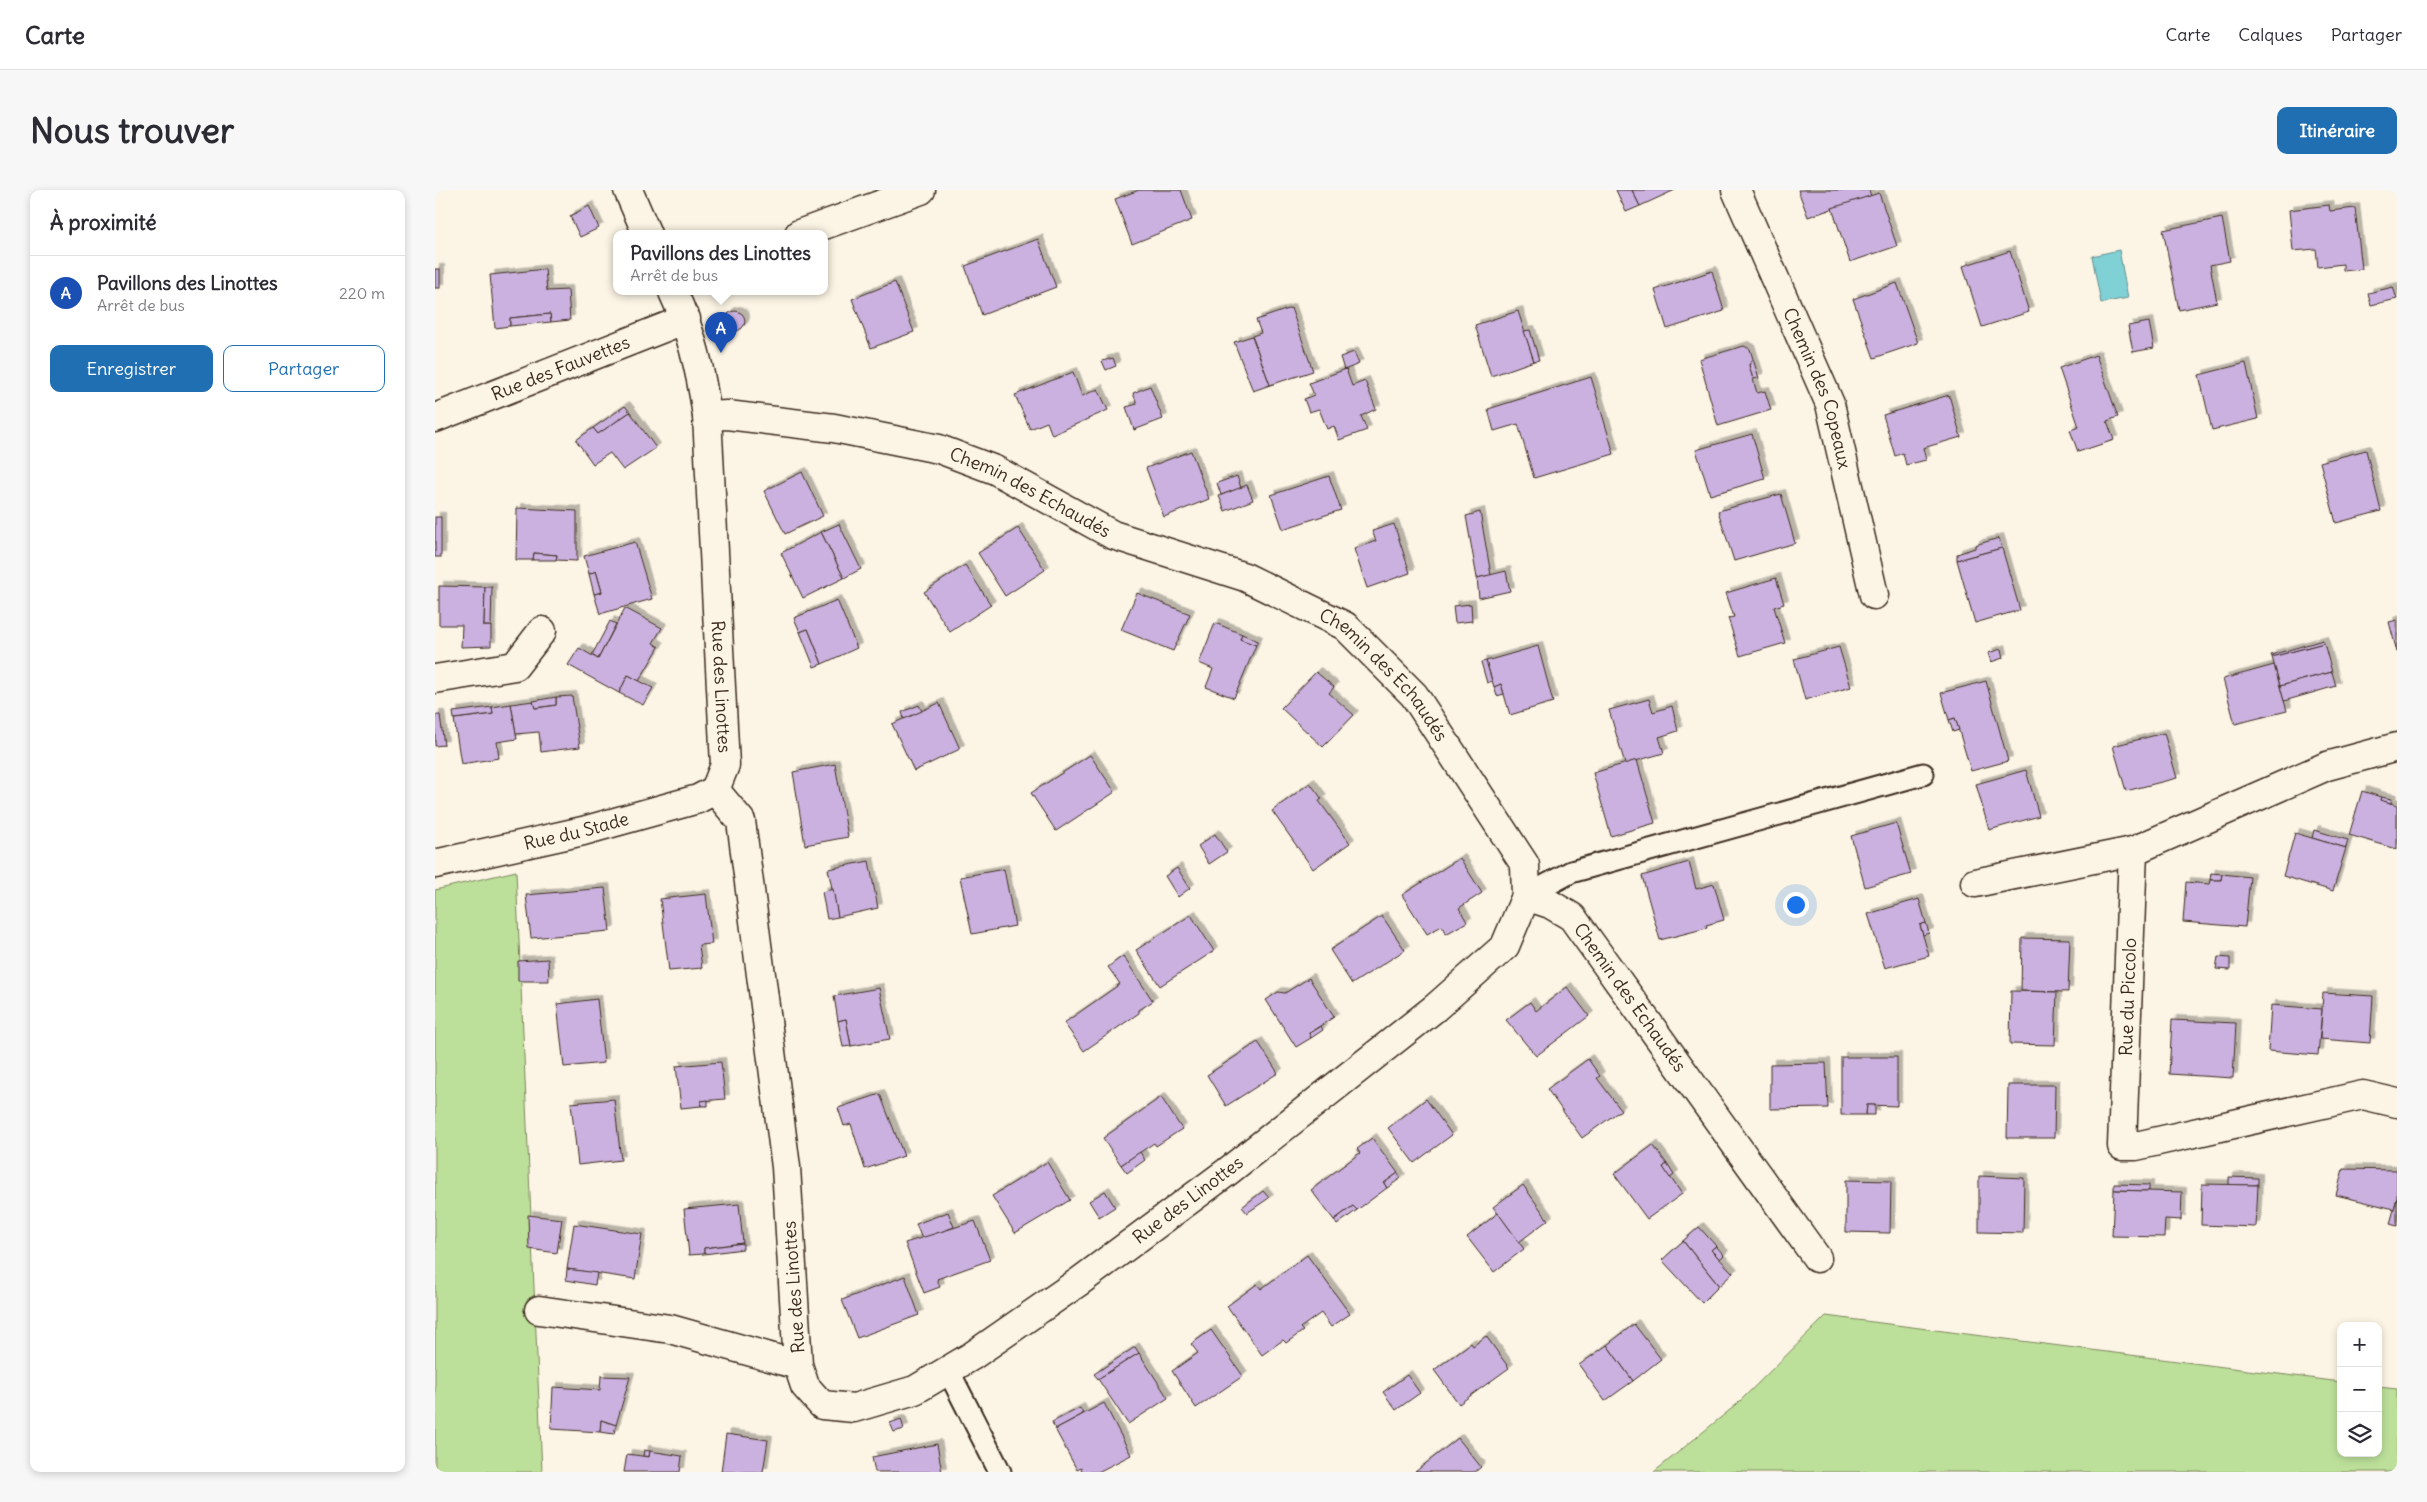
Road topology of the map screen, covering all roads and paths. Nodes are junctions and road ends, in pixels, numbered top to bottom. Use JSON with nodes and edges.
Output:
{"nodes":[{"id":1,"x":628,"y":190,"type":"edge"},
{"id":2,"x":921,"y":190,"type":"edge"},
{"id":3,"x":1736,"y":190,"type":"edge"},
{"id":4,"x":645,"y":230,"type":"edge"},
{"id":5,"x":810,"y":230,"type":"edge"},
{"id":6,"x":674,"y":295,"type":"edge"},
{"id":7,"x":686,"y":319,"type":"junction"},
{"id":8,"x":707,"y":416,"type":"junction"},
{"id":9,"x":435,"y":418,"type":"edge"},
{"id":10,"x":1874,"y":595,"type":"dead end"},
{"id":11,"x":542,"y":631,"type":"dead end"},
{"id":12,"x":435,"y":679,"type":"edge"},
{"id":13,"x":2397,"y":746,"type":"edge"},
{"id":14,"x":1923,"y":774,"type":"dead end"},
{"id":15,"x":715,"y":790,"type":"junction"},
{"id":16,"x":2133,"y":851,"type":"junction"},
{"id":17,"x":435,"y":864,"type":"edge"},
{"id":18,"x":1975,"y":883,"type":"dead end"},
{"id":19,"x":1526,"y":896,"type":"junction"},
{"id":20,"x":2397,"y":1102,"type":"edge"},
{"id":21,"x":1817,"y":1258,"type":"dead end"},
{"id":22,"x":539,"y":1310,"type":"dead end"},
{"id":23,"x":799,"y":1365,"type":"junction"},
{"id":24,"x":948,"y":1370,"type":"junction"},
{"id":25,"x":1000,"y":1472,"type":"edge"}],
"edges":[{"from":1,"to":4,"type":"street"},
{"from":2,"to":5,"type":"street"},
{"from":3,"to":10,"type":"street","name":"Chemin des Copeaux"},
{"from":6,"to":7,"type":"street","name":"Rue des Linottes"},
{"from":7,"to":8,"type":"street","name":"Rue des Linottes"},
{"from":7,"to":9,"type":"street","name":"Rue des Fauvettes"},
{"from":8,"to":15,"type":"street","name":"Rue des Linottes"},
{"from":8,"to":19,"type":"street","name":"Chemin des Echaudés"},
{"from":11,"to":12,"type":"street"},
{"from":13,"to":16,"type":"street"},
{"from":14,"to":19,"type":"lane"},
{"from":15,"to":17,"type":"street","name":"Rue du Stade"},
{"from":15,"to":23,"type":"street","name":"Rue des Linottes"},
{"from":16,"to":18,"type":"street"},
{"from":16,"to":20,"type":"street","name":"Rue du Piccolo"},
{"from":19,"to":21,"type":"street","name":"Chemin des Echaudés"},
{"from":19,"to":24,"type":"street","name":"Rue des Linottes"},
{"from":22,"to":23,"type":"street"},
{"from":23,"to":24,"type":"street","name":"Rue des Linottes"},
{"from":24,"to":25,"type":"lane"}]}
